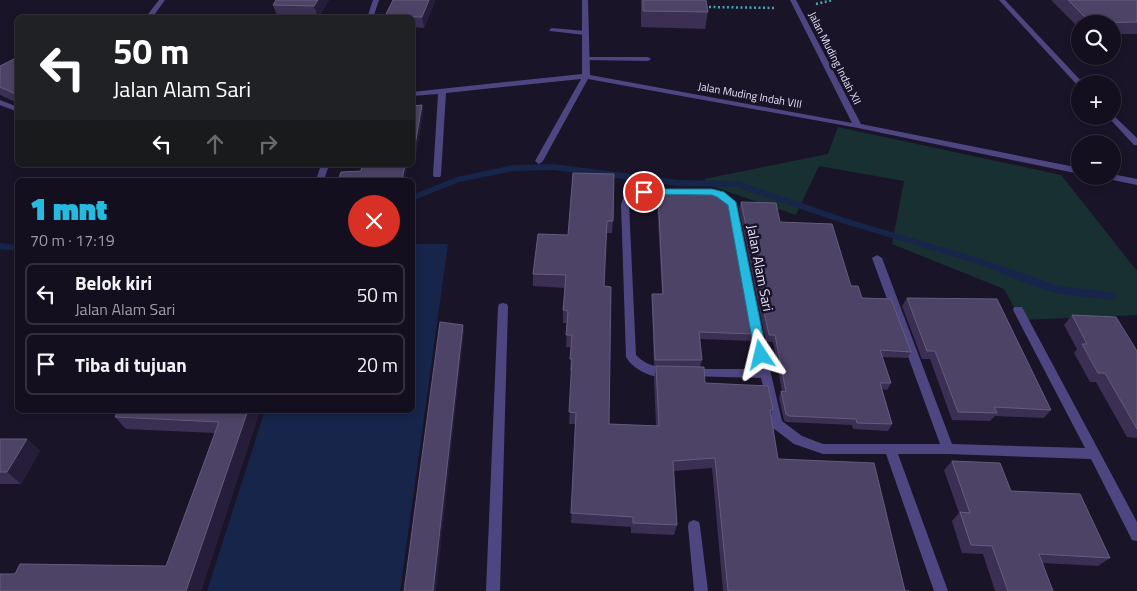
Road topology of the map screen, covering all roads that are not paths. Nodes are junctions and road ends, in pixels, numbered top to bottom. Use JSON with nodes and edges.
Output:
{"nodes":[{"id":1,"x":162,"y":0,"type":"edge"},
{"id":2,"x":376,"y":0,"type":"edge"},
{"id":3,"x":584,"y":0,"type":"edge"},
{"id":4,"x":793,"y":0,"type":"edge"},
{"id":5,"x":1002,"y":0,"type":"edge"},
{"id":6,"x":150,"y":15,"type":"edge"},
{"id":7,"x":371,"y":15,"type":"edge"},
{"id":8,"x":552,"y":30,"type":"dead end"},
{"id":9,"x":584,"y":33,"type":"junction"},
{"id":10,"x":586,"y":59,"type":"junction"},
{"id":11,"x":648,"y":60,"type":"dead end"},
{"id":12,"x":1073,"y":75,"type":"edge"},
{"id":13,"x":586,"y":76,"type":"junction"},
{"id":14,"x":442,"y":90,"type":"junction"},
{"id":15,"x":415,"y":94,"type":"edge"},
{"id":16,"x":0,"y":102,"type":"edge"},
{"id":17,"x":15,"y":109,"type":"edge"},
{"id":18,"x":1121,"y":125,"type":"edge"},
{"id":19,"x":858,"y":126,"type":"junction"},
{"id":20,"x":1137,"y":142,"type":"edge"},
{"id":21,"x":539,"y":162,"type":"dead end"},
{"id":22,"x":1071,"y":169,"type":"edge"},
{"id":23,"x":437,"y":175,"type":"dead end"},
{"id":24,"x":1121,"y":179,"type":"edge"},
{"id":25,"x":1137,"y":182,"type":"edge"},
{"id":26,"x":877,"y":258,"type":"dead end"},
{"id":27,"x":503,"y":307,"type":"dead end"},
{"id":28,"x":1018,"y":310,"type":"dead end"},
{"id":29,"x":765,"y":374,"type":"junction"},
{"id":30,"x":890,"y":449,"type":"junction"},
{"id":31,"x":948,"y":449,"type":"junction"},
{"id":32,"x":1094,"y":454,"type":"junction"},
{"id":33,"x":694,"y":526,"type":"dead end"},
{"id":34,"x":1137,"y":536,"type":"edge"},
{"id":35,"x":493,"y":591,"type":"edge"},
{"id":36,"x":701,"y":591,"type":"edge"},
{"id":37,"x":941,"y":591,"type":"edge"}],
"edges":[{"from":1,"to":6,"type":"street"},
{"from":2,"to":7,"type":"street"},
{"from":3,"to":9,"type":"street"},
{"from":4,"to":19,"type":"street","name":"Jalan Muding Indah XII"},
{"from":5,"to":12,"type":"street"},
{"from":8,"to":9,"type":"street"},
{"from":9,"to":10,"type":"street"},
{"from":10,"to":11,"type":"street"},
{"from":10,"to":13,"type":"street"},
{"from":13,"to":14,"type":"street","name":"Jalan Muding Indah VIII"},
{"from":13,"to":19,"type":"street","name":"Jalan Muding Indah VIII"},
{"from":13,"to":21,"type":"street"},
{"from":14,"to":15,"type":"street","name":"Jalan Muding Indah VIII"},
{"from":14,"to":23,"type":"street"},
{"from":16,"to":17,"type":"street"},
{"from":18,"to":20,"type":"street"},
{"from":19,"to":22,"type":"street","name":"Jalan Muding Indah VIII"},
{"from":24,"to":25,"type":"street"},
{"from":26,"to":31,"type":"street"},
{"from":27,"to":35,"type":"street"},
{"from":28,"to":32,"type":"street"},
{"from":29,"to":29,"type":"street","name":"Jalan Alam Sari"},
{"from":29,"to":30,"type":"street","name":"Jalan Alam Sari"},
{"from":30,"to":31,"type":"street","name":"Jalan Alam Sari"},
{"from":30,"to":37,"type":"street"},
{"from":31,"to":32,"type":"street","name":"Jalan Alam Sari"},
{"from":32,"to":34,"type":"street"},
{"from":33,"to":36,"type":"street"}]}
